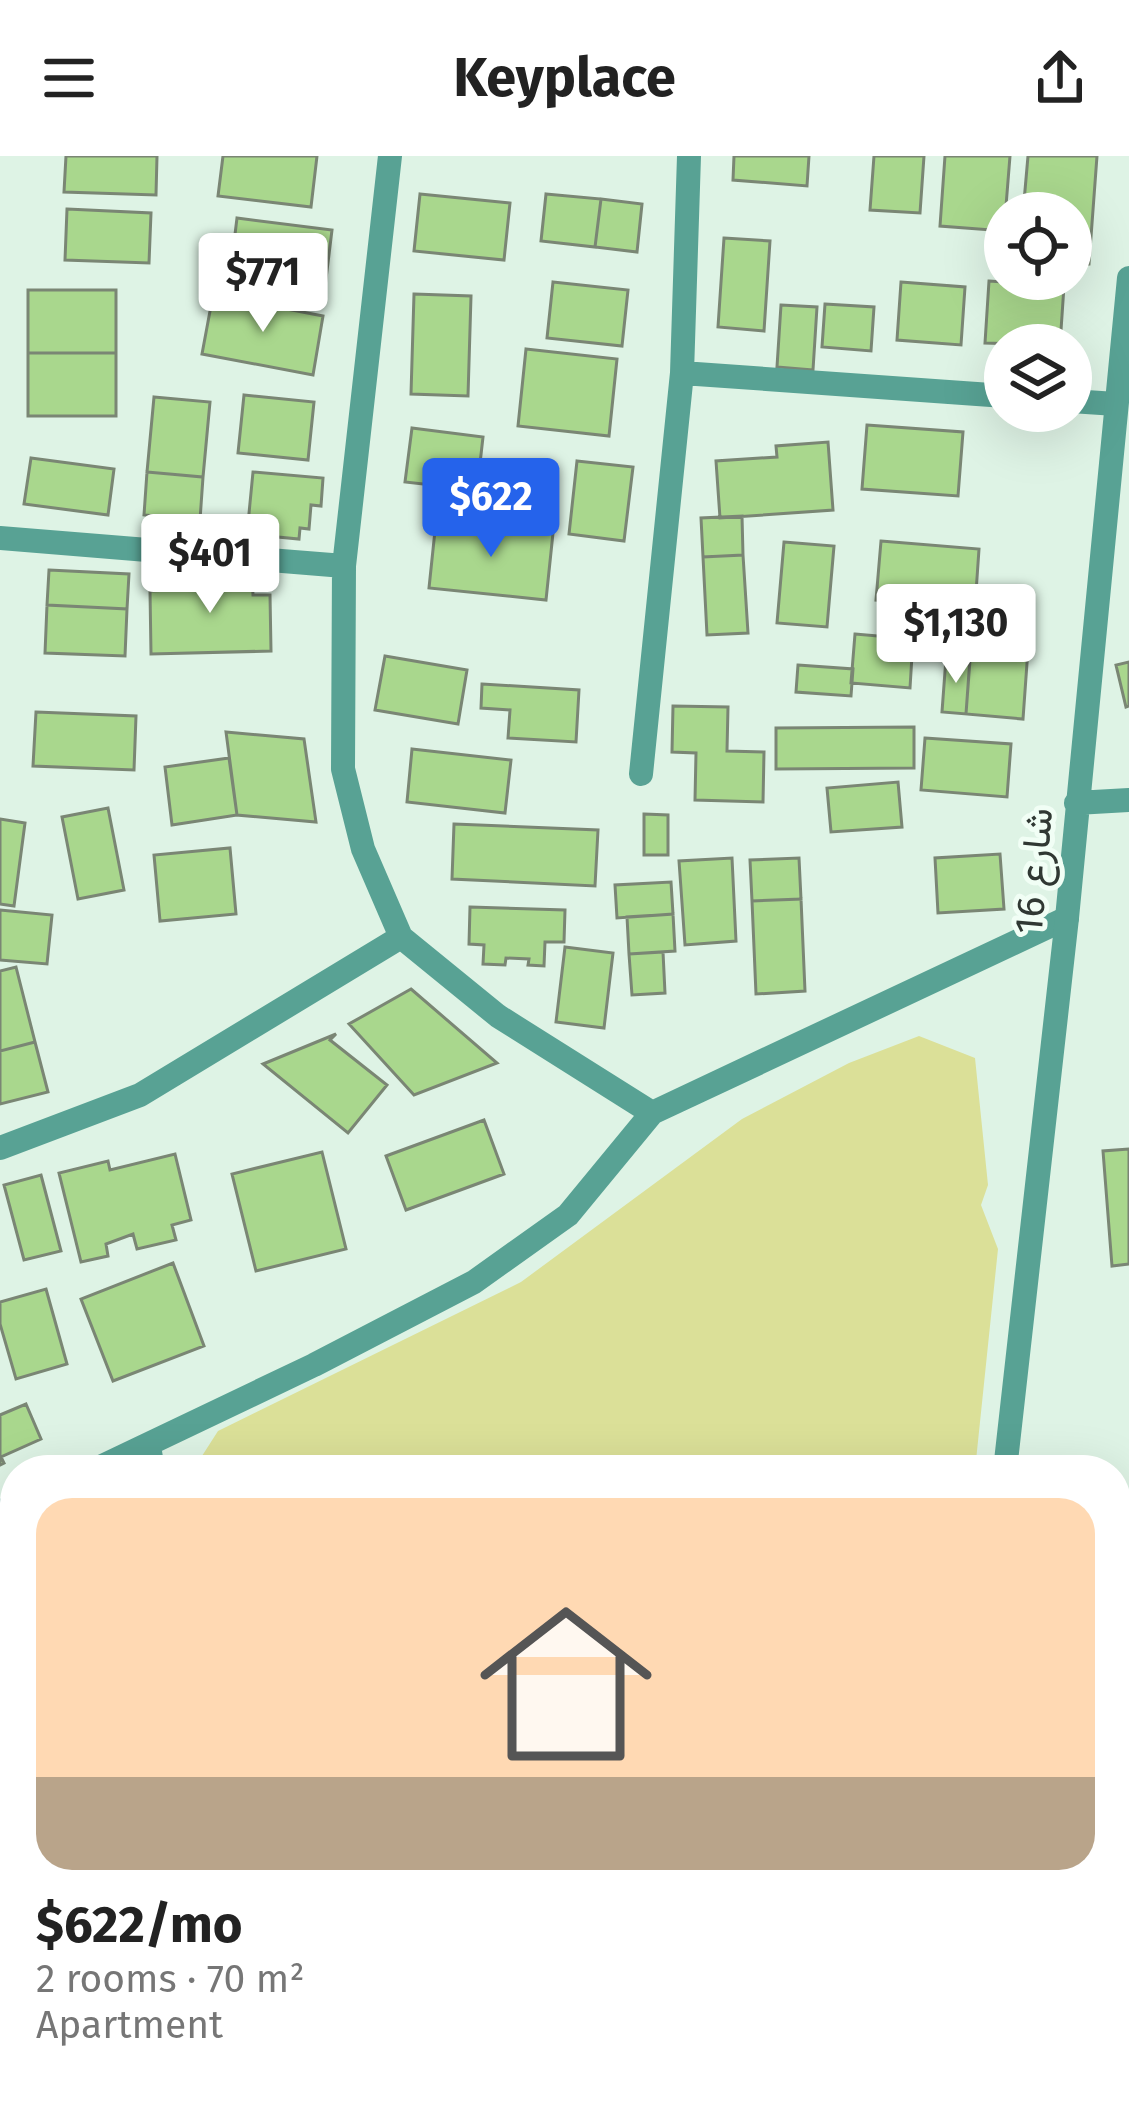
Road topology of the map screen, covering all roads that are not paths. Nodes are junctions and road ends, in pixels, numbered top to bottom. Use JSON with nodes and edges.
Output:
{"nodes":[{"id":1,"x":390,"y":156,"type":"edge"},
{"id":2,"x":689,"y":156,"type":"edge"},
{"id":3,"x":1129,"y":278,"type":"edge"},
{"id":4,"x":682,"y":374,"type":"junction"},
{"id":5,"x":984,"y":395,"type":"edge"},
{"id":6,"x":1092,"y":402,"type":"edge"},
{"id":7,"x":1116,"y":404,"type":"junction"},
{"id":8,"x":0,"y":538,"type":"edge"},
{"id":9,"x":344,"y":566,"type":"junction"},
{"id":10,"x":640,"y":774,"type":"dead end"},
{"id":11,"x":1129,"y":800,"type":"edge"},
{"id":12,"x":1076,"y":802,"type":"junction"},
{"id":13,"x":1067,"y":917,"type":"junction"},
{"id":14,"x":401,"y":937,"type":"junction"},
{"id":15,"x":652,"y":1113,"type":"junction"},
{"id":16,"x":0,"y":1148,"type":"edge"},
{"id":17,"x":157,"y":1455,"type":"edge"},
{"id":18,"x":1007,"y":1455,"type":"edge"}],
"edges":[{"from":1,"to":9,"type":"street"},
{"from":2,"to":4,"type":"street"},
{"from":3,"to":7,"type":"street","name":"شارع 16"},
{"from":4,"to":5,"type":"street"},
{"from":4,"to":10,"type":"street"},
{"from":6,"to":7,"type":"street"},
{"from":7,"to":12,"type":"street","name":"شارع 16"},
{"from":8,"to":9,"type":"street"},
{"from":9,"to":14,"type":"street"},
{"from":11,"to":12,"type":"street"},
{"from":12,"to":13,"type":"street","name":"شارع 16"},
{"from":13,"to":15,"type":"street"},
{"from":13,"to":18,"type":"street","name":"شارع 16"},
{"from":14,"to":15,"type":"street"},
{"from":14,"to":16,"type":"street"},
{"from":15,"to":17,"type":"street"}]}
